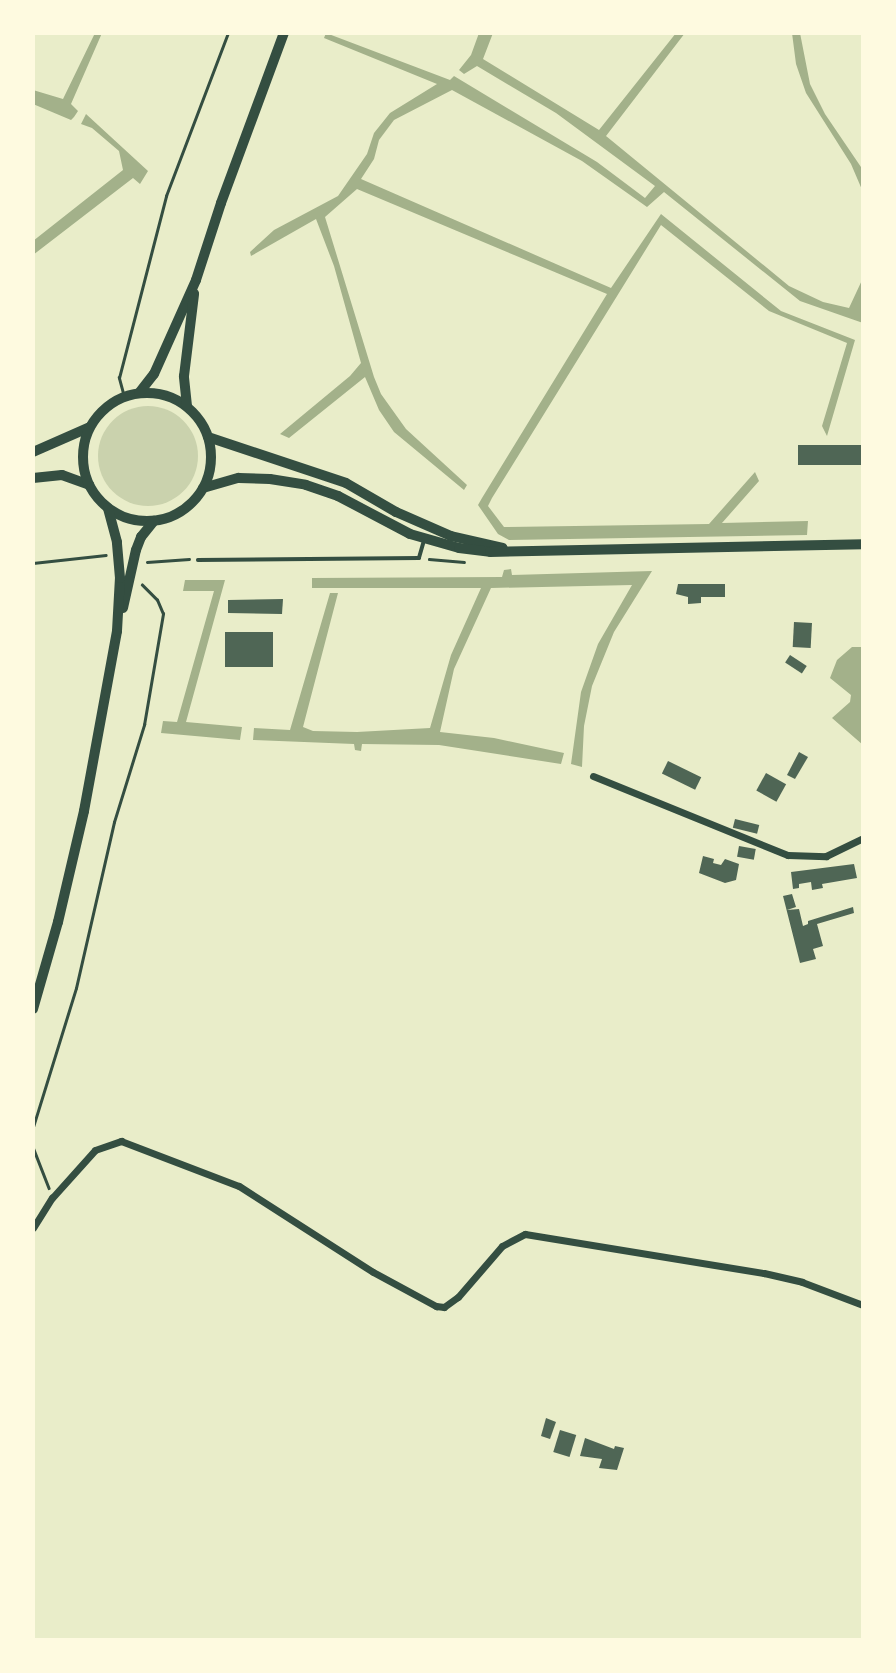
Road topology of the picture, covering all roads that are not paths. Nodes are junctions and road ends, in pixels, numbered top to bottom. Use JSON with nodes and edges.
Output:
{"nodes":[{"id":1,"x":284,"y":33,"type":"edge"},
{"id":2,"x":196,"y":280,"type":"junction"},
{"id":3,"x":139,"y":393,"type":"junction"},
{"id":4,"x":187,"y":407,"type":"junction"},
{"id":5,"x":90,"y":427,"type":"junction"},
{"id":6,"x":208,"y":437,"type":"junction"},
{"id":7,"x":33,"y":452,"type":"edge"},
{"id":8,"x":33,"y":478,"type":"edge"},
{"id":9,"x":89,"y":485,"type":"junction"},
{"id":10,"x":204,"y":488,"type":"junction"},
{"id":11,"x":108,"y":508,"type":"junction"},
{"id":12,"x":154,"y":521,"type":"junction"},
{"id":13,"x":425,"y":539,"type":"junction"},
{"id":14,"x":863,"y":544,"type":"edge"},
{"id":15,"x":521,"y":552,"type":"junction"},
{"id":16,"x":198,"y":560,"type":"road end"},
{"id":17,"x":117,"y":631,"type":"junction"},
{"id":18,"x":593,"y":776,"type":"dead end"},
{"id":19,"x":863,"y":838,"type":"edge"},
{"id":20,"x":33,"y":1009,"type":"edge"},
{"id":21,"x":33,"y":1228,"type":"edge"},
{"id":22,"x":863,"y":1305,"type":"edge"}],
"edges":[{"from":1,"to":2,"type":"main road"},
{"from":2,"to":3,"type":"main road"},
{"from":2,"to":4,"type":"main road"},
{"from":3,"to":4,"type":"main road"},
{"from":3,"to":5,"type":"main road"},
{"from":4,"to":6,"type":"main road"},
{"from":5,"to":7,"type":"main road"},
{"from":5,"to":9,"type":"main road"},
{"from":6,"to":10,"type":"main road"},
{"from":6,"to":15,"type":"main road"},
{"from":8,"to":9,"type":"main road"},
{"from":9,"to":11,"type":"main road"},
{"from":10,"to":12,"type":"main road"},
{"from":10,"to":13,"type":"main road"},
{"from":11,"to":12,"type":"main road"},
{"from":11,"to":17,"type":"main road"},
{"from":12,"to":17,"type":"main road"},
{"from":13,"to":15,"type":"main road"},
{"from":13,"to":16,"type":"lane"},
{"from":14,"to":15,"type":"main road"},
{"from":17,"to":20,"type":"main road"},
{"from":18,"to":19,"type":"street"},
{"from":21,"to":22,"type":"street"}]}
